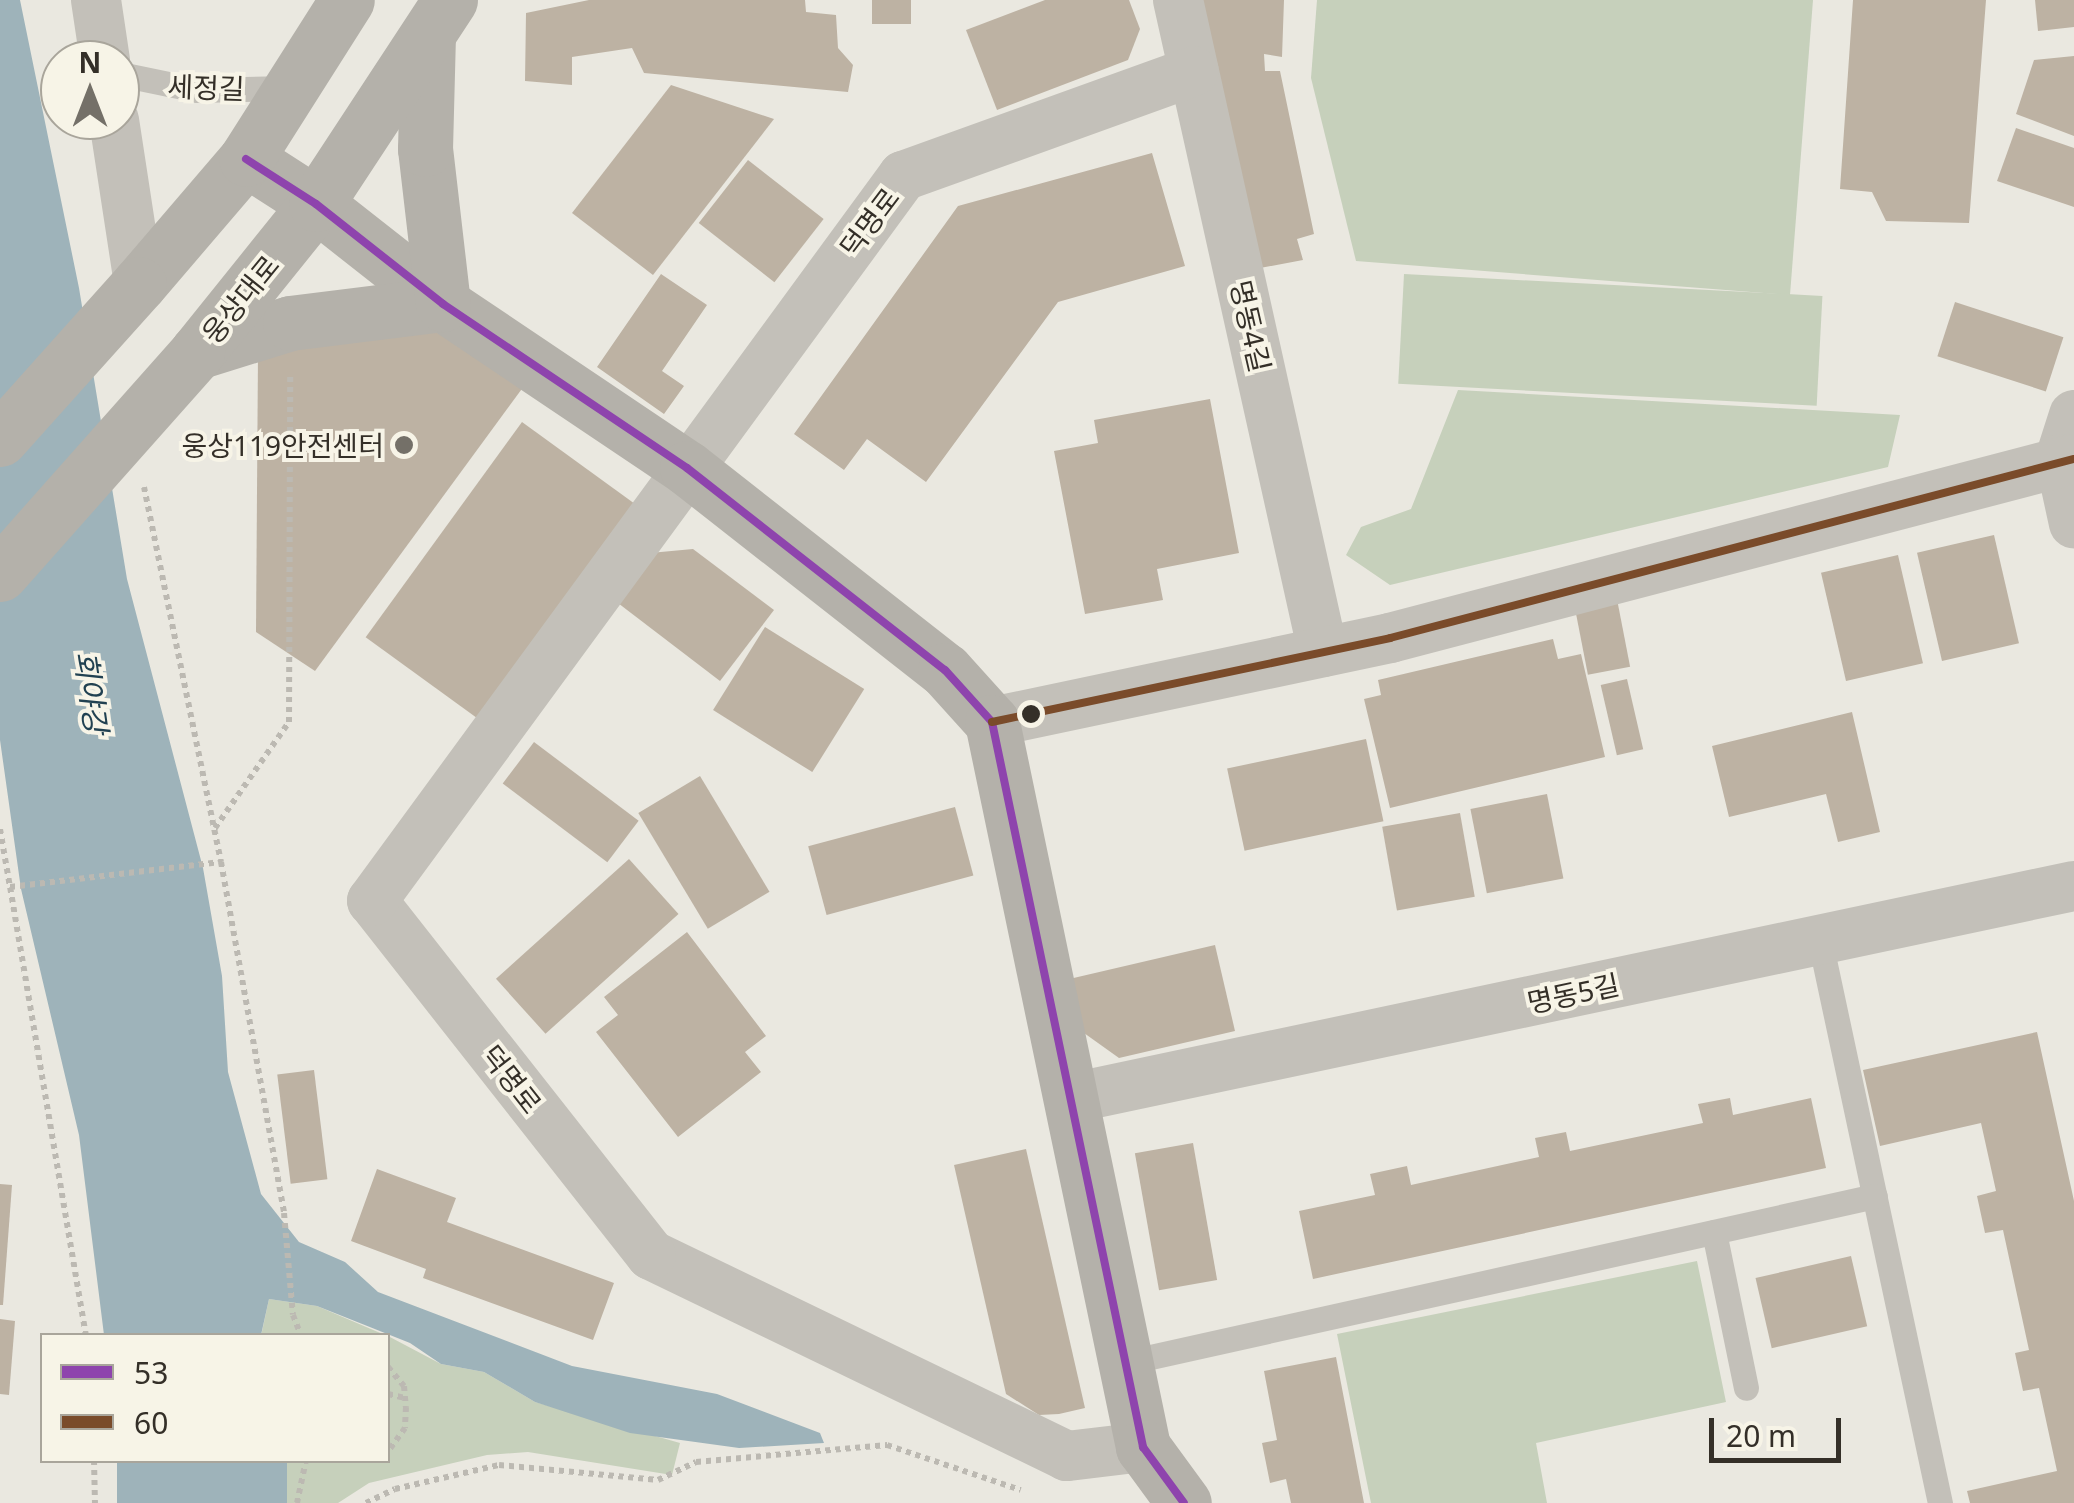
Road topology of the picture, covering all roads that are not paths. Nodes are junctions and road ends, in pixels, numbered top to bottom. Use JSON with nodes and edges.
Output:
{"nodes":[{"id":1,"x":96,"y":0,"type":"edge"},
{"id":2,"x":347,"y":0,"type":"edge"},
{"id":3,"x":1178,"y":0,"type":"edge"},
{"id":4,"x":439,"y":18,"type":"edge"},
{"id":5,"x":102,"y":40,"type":"edge"},
{"id":6,"x":1194,"y":70,"type":"junction"},
{"id":7,"x":140,"y":78,"type":"edge"},
{"id":8,"x":294,"y":88,"type":"junction"},
{"id":9,"x":117,"y":140,"type":"edge"},
{"id":10,"x":246,"y":159,"type":"junction"},
{"id":11,"x":316,"y":204,"type":"junction"},
{"id":12,"x":139,"y":284,"type":"junction"},
{"id":13,"x":443,"y":304,"type":"junction"},
{"id":14,"x":197,"y":352,"type":"junction"},
{"id":15,"x":0,"y":439,"type":"edge"},
{"id":16,"x":2069,"y":444,"type":"edge"},
{"id":17,"x":687,"y":468,"type":"junction"},
{"id":18,"x":2074,"y":524,"type":"edge"},
{"id":19,"x":0,"y":574,"type":"edge"},
{"id":20,"x":1323,"y":652,"type":"junction"},
{"id":21,"x":992,"y":722,"type":"junction"},
{"id":22,"x":2074,"y":886,"type":"edge"},
{"id":23,"x":1820,"y":941,"type":"junction"},
{"id":24,"x":1072,"y":1098,"type":"junction"},
{"id":25,"x":1875,"y":1196,"type":"junction"},
{"id":26,"x":1714,"y":1232,"type":"junction"},
{"id":27,"x":1128,"y":1362,"type":"junction"},
{"id":28,"x":1746,"y":1388,"type":"dead end"},
{"id":29,"x":1143,"y":1446,"type":"junction"},
{"id":30,"x":1184,"y":1503,"type":"edge"},
{"id":31,"x":1940,"y":1503,"type":"edge"}],
"edges":[{"from":1,"to":5,"type":"street"},
{"from":2,"to":8,"type":"street"},
{"from":3,"to":6,"type":"street","name":"명동4길"},
{"from":4,"to":11,"type":"street","name":"웅상대로"},
{"from":4,"to":13,"type":"street"},
{"from":6,"to":17,"type":"street","name":"덕명로"},
{"from":6,"to":20,"type":"street","name":"명동4길"},
{"from":7,"to":8,"type":"lane","name":"세정길"},
{"from":8,"to":10,"type":"street"},
{"from":9,"to":12,"type":"street"},
{"from":10,"to":11,"type":"street"},
{"from":10,"to":12,"type":"street"},
{"from":11,"to":13,"type":"street"},
{"from":11,"to":14,"type":"street","name":"웅상대로"},
{"from":12,"to":15,"type":"street","bridge":true},
{"from":13,"to":14,"type":"street"},
{"from":13,"to":17,"type":"street"},
{"from":14,"to":19,"type":"street","name":"웅상대로","bridge":true},
{"from":16,"to":18,"type":"street"},
{"from":16,"to":20,"type":"street"},
{"from":17,"to":21,"type":"street"},
{"from":17,"to":29,"type":"street","name":"덕명로"},
{"from":20,"to":21,"type":"street"},
{"from":21,"to":24,"type":"street"},
{"from":22,"to":23,"type":"street","name":"명동5길"},
{"from":23,"to":24,"type":"street","name":"명동5길"},
{"from":23,"to":25,"type":"lane"},
{"from":24,"to":27,"type":"street"},
{"from":25,"to":26,"type":"lane"},
{"from":25,"to":31,"type":"lane"},
{"from":26,"to":27,"type":"lane"},
{"from":26,"to":28,"type":"lane"},
{"from":27,"to":29,"type":"street"},
{"from":29,"to":30,"type":"street"}]}
